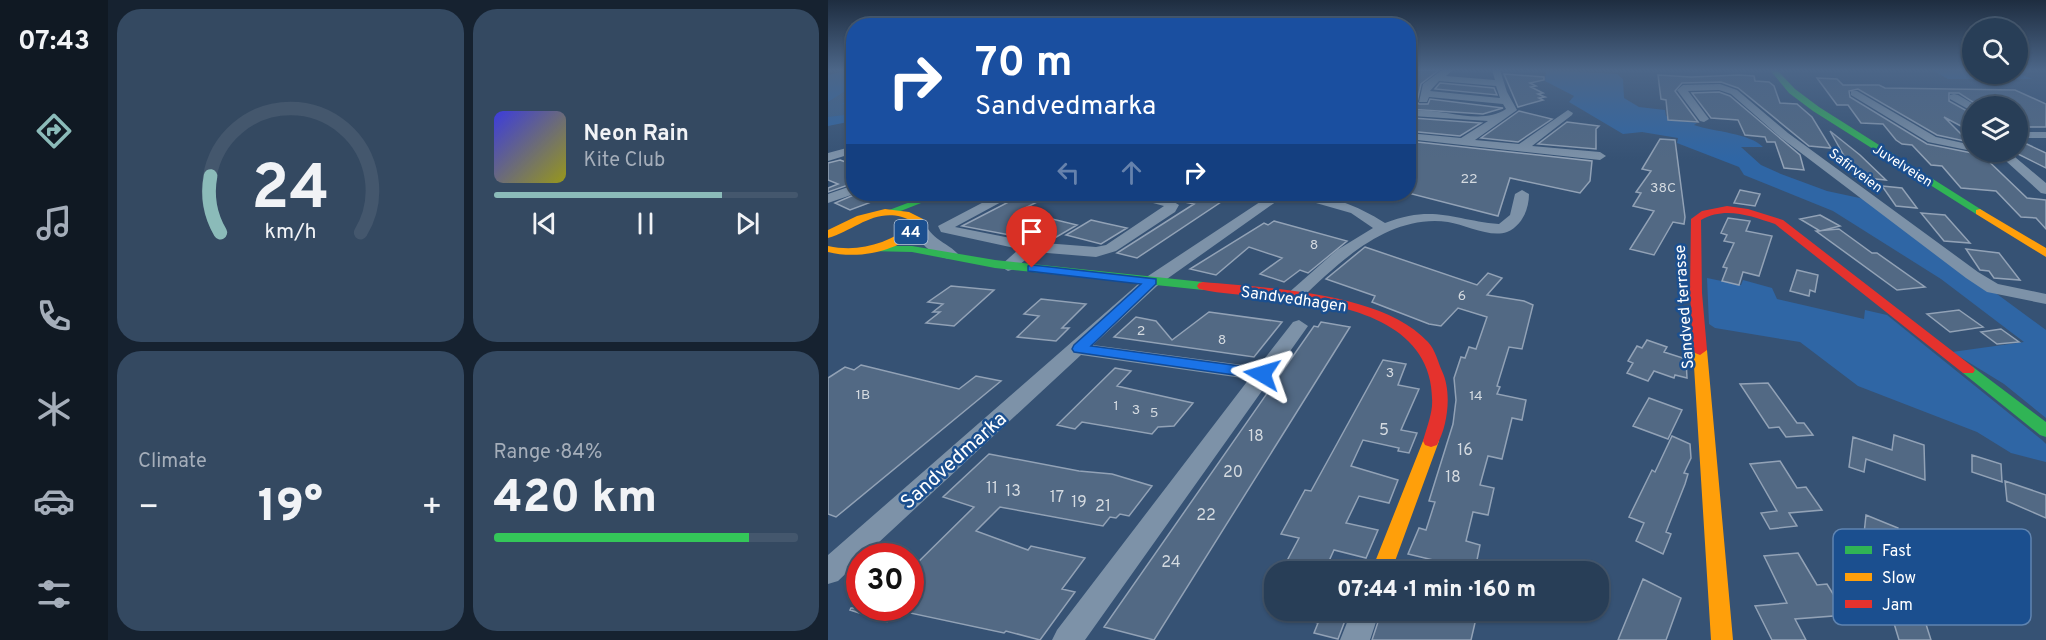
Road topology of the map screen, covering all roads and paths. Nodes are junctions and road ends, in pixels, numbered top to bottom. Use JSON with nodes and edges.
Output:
{"nodes":[{"id":1,"x":1478,"y":100,"type":"edge"},
{"id":2,"x":1690,"y":100,"type":"edge"},
{"id":3,"x":1742,"y":100,"type":"edge"},
{"id":4,"x":1806,"y":100,"type":"edge"},
{"id":5,"x":1865,"y":100,"type":"edge"},
{"id":6,"x":1507,"y":101,"type":"joint"},
{"id":7,"x":1568,"y":113,"type":"dead end"},
{"id":8,"x":1416,"y":115,"type":"edge"},
{"id":9,"x":1503,"y":117,"type":"junction"},
{"id":10,"x":1704,"y":118,"type":"dead end"},
{"id":11,"x":2028,"y":134,"type":"edge"},
{"id":12,"x":2046,"y":135,"type":"edge"},
{"id":13,"x":1416,"y":137,"type":"edge"},
{"id":14,"x":1462,"y":143,"type":"junction"},
{"id":15,"x":1962,"y":145,"type":"edge"},
{"id":16,"x":1521,"y":148,"type":"junction"},
{"id":17,"x":828,"y":149,"type":"edge"},
{"id":18,"x":846,"y":150,"type":"edge"},
{"id":19,"x":846,"y":152,"type":"edge"},
{"id":20,"x":1600,"y":156,"type":"dead end"},
{"id":21,"x":828,"y":157,"type":"edge"},
{"id":22,"x":2014,"y":162,"type":"edge"},
{"id":23,"x":2046,"y":190,"type":"edge"},
{"id":24,"x":846,"y":192,"type":"edge"},
{"id":25,"x":1522,"y":194,"type":"dead end"},
{"id":26,"x":828,"y":199,"type":"edge"},
{"id":27,"x":926,"y":201,"type":"edge"},
{"id":28,"x":939,"y":201,"type":"edge"},
{"id":29,"x":994,"y":201,"type":"edge"},
{"id":30,"x":1166,"y":201,"type":"edge"},
{"id":31,"x":1270,"y":201,"type":"edge"},
{"id":32,"x":1324,"y":201,"type":"edge"},
{"id":33,"x":881,"y":214,"type":"junction"},
{"id":34,"x":919,"y":223,"type":"junction"},
{"id":35,"x":1382,"y":228,"type":"junction"},
{"id":36,"x":828,"y":235,"type":"edge"},
{"id":37,"x":2038,"y":245,"type":"edge"},
{"id":38,"x":1030,"y":247,"type":"junction"},
{"id":39,"x":828,"y":249,"type":"edge"},
{"id":40,"x":872,"y":249,"type":"junction"},
{"id":41,"x":856,"y":252,"type":"junction"},
{"id":42,"x":2046,"y":253,"type":"edge"},
{"id":43,"x":951,"y":255,"type":"junction"},
{"id":44,"x":2046,"y":258,"type":"edge"},
{"id":45,"x":828,"y":260,"type":"edge"},
{"id":46,"x":1008,"y":266,"type":"junction"},
{"id":47,"x":1151,"y":282,"type":"junction"},
{"id":48,"x":1295,"y":295,"type":"junction"},
{"id":49,"x":2046,"y":299,"type":"edge"},
{"id":50,"x":1299,"y":326,"type":"dead end"},
{"id":51,"x":1079,"y":349,"type":"junction"},
{"id":52,"x":1262,"y":374,"type":"junction"},
{"id":53,"x":2046,"y":431,"type":"edge"},
{"id":54,"x":1385,"y":561,"type":"edge"},
{"id":55,"x":828,"y":572,"type":"edge"},
{"id":56,"x":1362,"y":621,"type":"edge"},
{"id":57,"x":1067,"y":640,"type":"edge"},
{"id":58,"x":1355,"y":640,"type":"edge"},
{"id":59,"x":1722,"y":640,"type":"edge"}],
"edges":[{"from":1,"to":6,"type":"street"},
{"from":2,"to":10,"type":"street","name":"Safirveien"},
{"from":3,"to":49,"type":"street","name":"Safirveien"},
{"from":4,"to":37,"type":"street","name":"Juvelveien"},
{"from":5,"to":15,"type":"street"},
{"from":6,"to":9,"type":"street"},
{"from":7,"to":16,"type":"street"},
{"from":8,"to":9,"type":"street"},
{"from":9,"to":14,"type":"street"},
{"from":11,"to":12,"type":"street"},
{"from":13,"to":14,"type":"street"},
{"from":14,"to":16,"type":"street"},
{"from":16,"to":20,"type":"street"},
{"from":17,"to":18,"type":"street"},
{"from":19,"to":21,"type":"street"},
{"from":22,"to":23,"type":"street"},
{"from":24,"to":26,"type":"street"},
{"from":25,"to":35,"type":"street"},
{"from":27,"to":33,"type":"street","number":"44"},
{"from":28,"to":34,"type":"street","number":"44"},
{"from":29,"to":38,"type":"street"},
{"from":30,"to":38,"type":"street"},
{"from":31,"to":47,"type":"street","name":"Sandvedmarka"},
{"from":32,"to":35,"type":"street"},
{"from":33,"to":34,"type":"street","number":"44"},
{"from":33,"to":36,"type":"street","number":"44"},
{"from":34,"to":40,"type":"street","number":"44"},
{"from":34,"to":43,"type":"street","name":"Sandvedhagen"},
{"from":35,"to":48,"type":"street"},
{"from":37,"to":42,"type":"street","name":"Juvelveien"},
{"from":37,"to":44,"type":"street","name":"Juvelveien"},
{"from":38,"to":46,"type":"street"},
{"from":39,"to":41,"type":"street","number":"44"},
{"from":40,"to":41,"type":"street","number":"44"},
{"from":40,"to":43,"type":"street","name":"Sandvedhagen"},
{"from":41,"to":45,"type":"street","number":"44"},
{"from":43,"to":46,"type":"street","name":"Sandvedhagen"},
{"from":46,"to":47,"type":"street","name":"Sandvedhagen"},
{"from":47,"to":48,"type":"street","name":"Sandvedhagen"},
{"from":47,"to":51,"type":"street","name":"Sandvedmarka"},
{"from":48,"to":54,"type":"street","name":"Sandvedhagen"},
{"from":50,"to":52,"type":"street"},
{"from":51,"to":52,"type":"street"},
{"from":51,"to":55,"type":"street","name":"Sandvedmarka"},
{"from":52,"to":57,"type":"street"},
{"from":53,"to":59,"type":"street","name":"Sandved terrasse"},
{"from":56,"to":58,"type":"street"}]}
